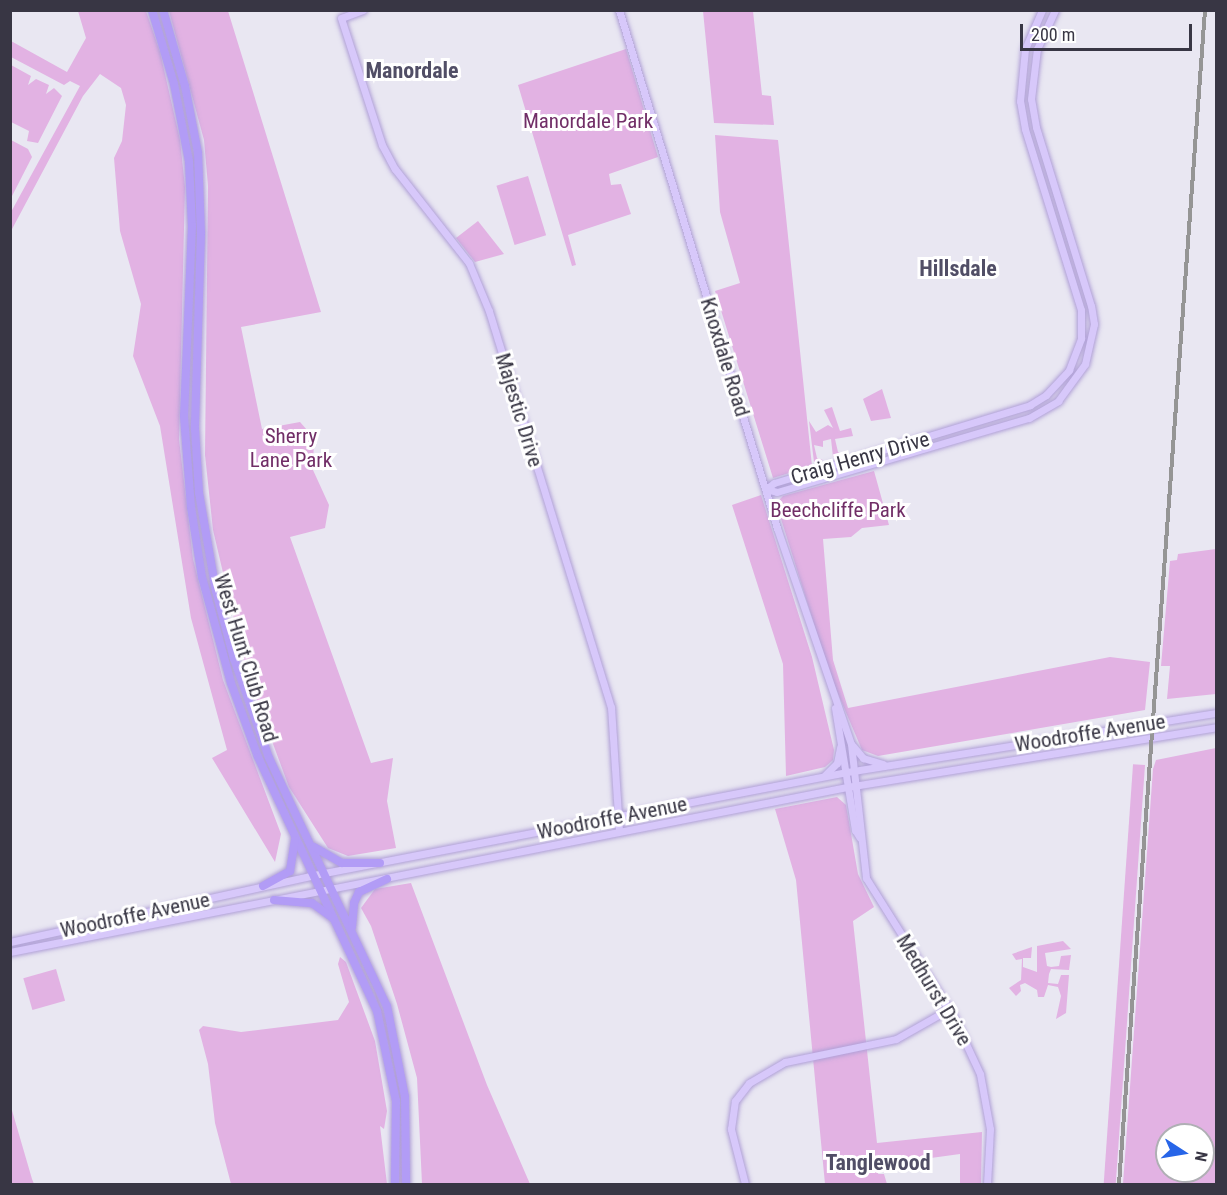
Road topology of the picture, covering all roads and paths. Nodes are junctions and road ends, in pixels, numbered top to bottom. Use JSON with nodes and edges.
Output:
{"nodes":[{"id":1,"x":152,"y":10,"type":"edge"},
{"id":2,"x":163,"y":10,"type":"edge"},
{"id":3,"x":363,"y":10,"type":"edge"},
{"id":4,"x":619,"y":10,"type":"edge"},
{"id":5,"x":1042,"y":10,"type":"edge"},
{"id":6,"x":1055,"y":10,"type":"edge"},
{"id":7,"x":766,"y":489,"type":"junction"},
{"id":8,"x":834,"y":703,"type":"junction"},
{"id":9,"x":1216,"y":713,"type":"edge"},
{"id":10,"x":1190,"y":717,"type":"junction"},
{"id":11,"x":1216,"y":727,"type":"edge"},
{"id":12,"x":1116,"y":729,"type":"junction"},
{"id":13,"x":1191,"y":731,"type":"junction"},
{"id":14,"x":841,"y":740,"type":"junction"},
{"id":15,"x":1117,"y":743,"type":"junction"},
{"id":16,"x":851,"y":744,"type":"junction"},
{"id":17,"x":888,"y":765,"type":"junction"},
{"id":18,"x":856,"y":770,"type":"junction"},
{"id":19,"x":847,"y":772,"type":"junction"},
{"id":20,"x":823,"y":777,"type":"junction"},
{"id":21,"x":857,"y":785,"type":"junction"},
{"id":22,"x":847,"y":787,"type":"junction"},
{"id":23,"x":618,"y":817,"type":"junction"},
{"id":24,"x":546,"y":831,"type":"junction"},
{"id":25,"x":619,"y":831,"type":"junction"},
{"id":26,"x":295,"y":836,"type":"junction"},
{"id":27,"x":860,"y":838,"type":"junction"},
{"id":28,"x":311,"y":844,"type":"junction"},
{"id":29,"x":549,"y":846,"type":"junction"},
{"id":30,"x":380,"y":863,"type":"junction"},
{"id":31,"x":326,"y":873,"type":"junction"},
{"id":32,"x":314,"y":875,"type":"junction"},
{"id":33,"x":387,"y":879,"type":"junction"},
{"id":34,"x":263,"y":886,"type":"junction"},
{"id":35,"x":333,"y":890,"type":"junction"},
{"id":36,"x":322,"y":892,"type":"junction"},
{"id":37,"x":274,"y":900,"type":"junction"},
{"id":38,"x":147,"y":913,"type":"junction"},
{"id":39,"x":335,"y":919,"type":"junction"},
{"id":40,"x":150,"y":924,"type":"junction"},
{"id":41,"x":352,"y":928,"type":"junction"},
{"id":42,"x":10,"y":942,"type":"edge"},
{"id":43,"x":10,"y":952,"type":"edge"},
{"id":44,"x":949,"y":1009,"type":"junction"},
{"id":45,"x":395,"y":1185,"type":"edge"},
{"id":46,"x":406,"y":1185,"type":"edge"},
{"id":47,"x":745,"y":1185,"type":"edge"},
{"id":48,"x":987,"y":1185,"type":"edge"}],
"edges":[{"from":1,"to":26,"type":"main road","name":"West Hunt Club Road"},
{"from":2,"to":28,"type":"main road","name":"West Hunt Club Road"},
{"from":3,"to":23,"type":"street","name":"Majestic Drive"},
{"from":4,"to":7,"type":"street","name":"Knoxdale Road"},
{"from":5,"to":7,"type":"street","name":"Craig Henry Drive"},
{"from":6,"to":7,"type":"street","name":"Craig Henry Drive"},
{"from":7,"to":8,"type":"street","name":"Knoxdale Road"},
{"from":8,"to":14,"type":"street","name":"Knoxdale Road"},
{"from":8,"to":16,"type":"street","name":"Knoxdale Road"},
{"from":9,"to":10,"type":"street","name":"Woodroffe Avenue"},
{"from":10,"to":12,"type":"street","name":"Woodroffe Avenue"},
{"from":10,"to":13,"type":"street"},
{"from":11,"to":13,"type":"street","name":"Woodroffe Avenue"},
{"from":12,"to":15,"type":"street"},
{"from":12,"to":17,"type":"street","name":"Woodroffe Avenue"},
{"from":13,"to":15,"type":"street","name":"Woodroffe Avenue"},
{"from":14,"to":19,"type":"street","name":"Knoxdale Road"},
{"from":14,"to":20,"type":"street"},
{"from":15,"to":21,"type":"street","name":"Woodroffe Avenue"},
{"from":16,"to":17,"type":"street"},
{"from":16,"to":18,"type":"street","name":"Knoxdale Road"},
{"from":17,"to":18,"type":"street","name":"Woodroffe Avenue"},
{"from":18,"to":19,"type":"street","name":"Woodroffe Avenue"},
{"from":18,"to":21,"type":"street","name":"Knoxdale Road"},
{"from":19,"to":20,"type":"street","name":"Woodroffe Avenue"},
{"from":19,"to":22,"type":"street","name":"Knoxdale Road"},
{"from":20,"to":23,"type":"street","name":"Woodroffe Avenue"},
{"from":21,"to":22,"type":"street","name":"Woodroffe Avenue"},
{"from":21,"to":27,"type":"street","name":"Medhurst Drive"},
{"from":22,"to":25,"type":"street","name":"Woodroffe Avenue"},
{"from":22,"to":27,"type":"street","name":"Medhurst Drive"},
{"from":23,"to":24,"type":"street","name":"Woodroffe Avenue"},
{"from":23,"to":25,"type":"street","name":"Majestic Drive"},
{"from":24,"to":29,"type":"street"},
{"from":24,"to":30,"type":"street","name":"Woodroffe Avenue"},
{"from":25,"to":29,"type":"street","name":"Woodroffe Avenue"},
{"from":26,"to":32,"type":"main road","name":"West Hunt Club Road"},
{"from":26,"to":34,"type":"main road"},
{"from":27,"to":44,"type":"street","name":"Medhurst Drive"},
{"from":28,"to":30,"type":"main road"},
{"from":28,"to":31,"type":"main road","name":"West Hunt Club Road"},
{"from":29,"to":33,"type":"street","name":"Woodroffe Avenue"},
{"from":30,"to":31,"type":"street","name":"Woodroffe Avenue"},
{"from":31,"to":32,"type":"street","name":"Woodroffe Avenue"},
{"from":31,"to":35,"type":"main road","name":"West Hunt Club Road"},
{"from":32,"to":34,"type":"street","name":"Woodroffe Avenue"},
{"from":32,"to":36,"type":"main road","name":"West Hunt Club Road"},
{"from":33,"to":35,"type":"street","name":"Woodroffe Avenue"},
{"from":33,"to":41,"type":"main road"},
{"from":34,"to":38,"type":"street","name":"Woodroffe Avenue"},
{"from":35,"to":36,"type":"street","name":"Woodroffe Avenue"},
{"from":35,"to":41,"type":"main road","name":"West Hunt Club Road"},
{"from":36,"to":37,"type":"street","name":"Woodroffe Avenue"},
{"from":36,"to":39,"type":"main road","name":"West Hunt Club Road"},
{"from":37,"to":39,"type":"main road"},
{"from":37,"to":40,"type":"street","name":"Woodroffe Avenue"},
{"from":38,"to":40,"type":"street"},
{"from":38,"to":42,"type":"street","name":"Woodroffe Avenue"},
{"from":39,"to":45,"type":"main road","name":"West Hunt Club Road"},
{"from":40,"to":43,"type":"street","name":"Woodroffe Avenue"},
{"from":41,"to":46,"type":"main road","name":"West Hunt Club Road"},
{"from":44,"to":47,"type":"street"},
{"from":44,"to":48,"type":"street","name":"Medhurst Drive"}]}
